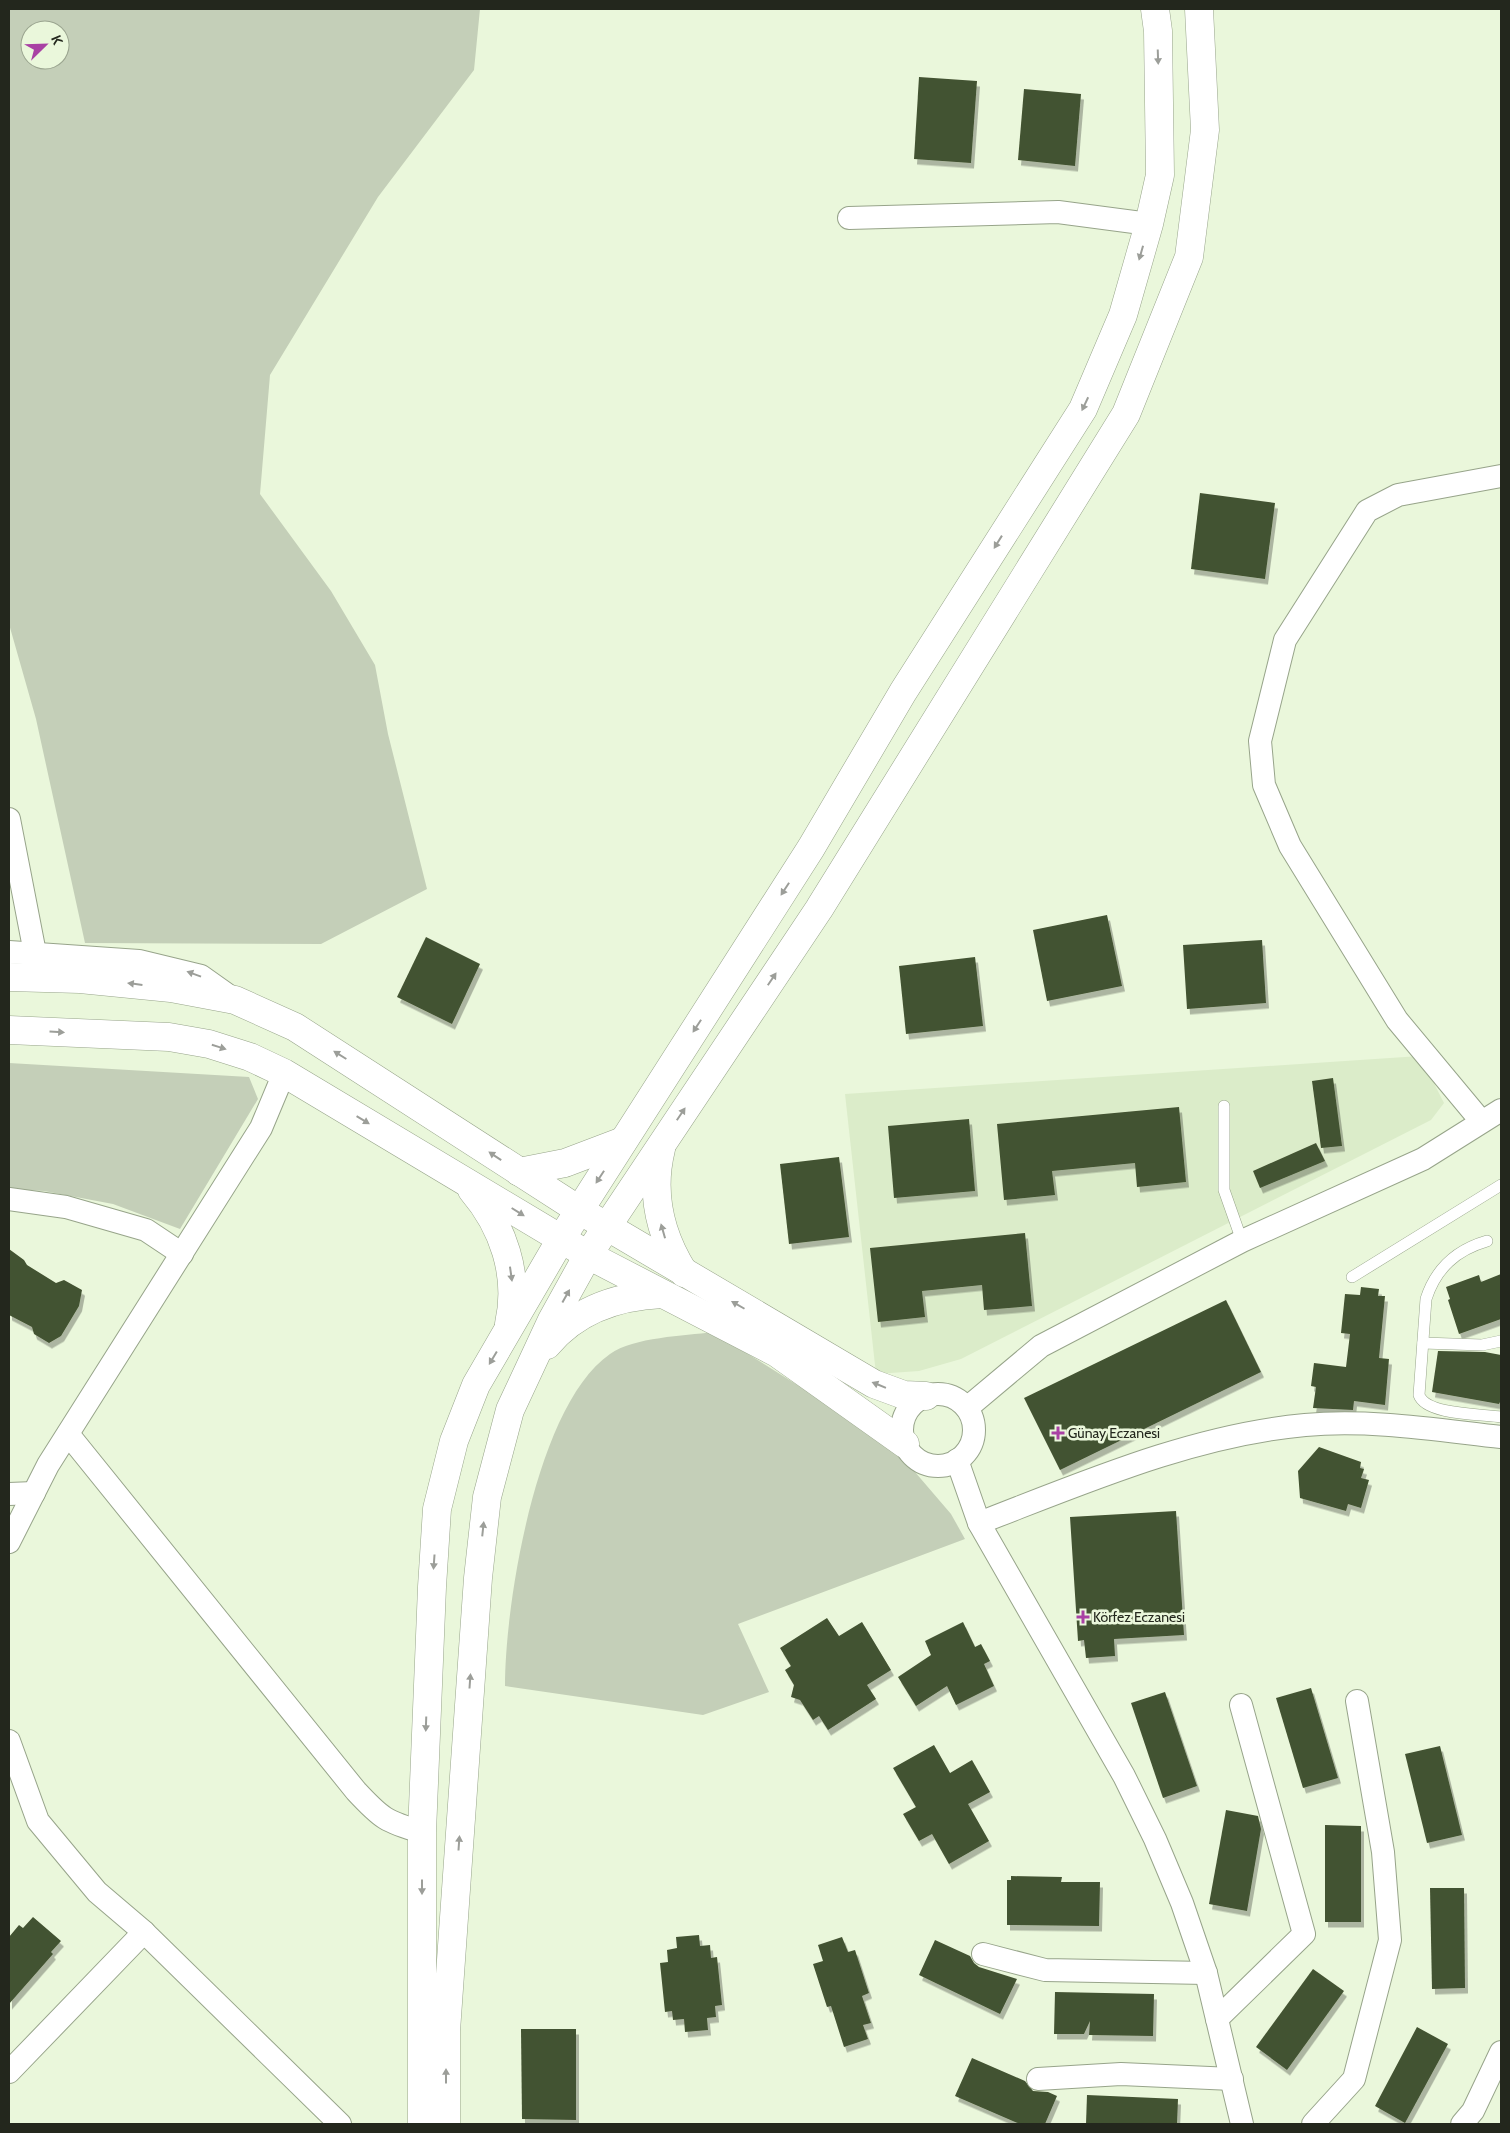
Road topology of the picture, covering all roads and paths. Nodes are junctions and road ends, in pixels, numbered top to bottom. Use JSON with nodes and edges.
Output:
{"nodes":[{"id":1,"x":1155,"y":9,"type":"edge"},
{"id":2,"x":1199,"y":9,"type":"edge"},
{"id":3,"x":849,"y":218,"type":"dead end"},
{"id":4,"x":1149,"y":224,"type":"junction"},
{"id":5,"x":1501,"y":476,"type":"edge"},
{"id":6,"x":9,"y":819,"type":"edge"},
{"id":7,"x":9,"y":952,"type":"edge"},
{"id":8,"x":35,"y":953,"type":"junction"},
{"id":9,"x":9,"y":977,"type":"edge"},
{"id":10,"x":235,"y":1000,"type":"junction"},
{"id":11,"x":9,"y":1030,"type":"edge"},
{"id":12,"x":284,"y":1073,"type":"junction"},
{"id":13,"x":1224,"y":1106,"type":"dead end"},
{"id":14,"x":1501,"y":1110,"type":"edge"},
{"id":15,"x":1482,"y":1122,"type":"junction"},
{"id":16,"x":623,"y":1141,"type":"junction"},
{"id":17,"x":663,"y":1142,"type":"junction"},
{"id":18,"x":520,"y":1172,"type":"junction"},
{"id":19,"x":454,"y":1173,"type":"junction"},
{"id":20,"x":1501,"y":1185,"type":"edge"},
{"id":21,"x":9,"y":1199,"type":"edge"},
{"id":22,"x":579,"y":1210,"type":"junction"},
{"id":23,"x":606,"y":1226,"type":"junction"},
{"id":24,"x":561,"y":1239,"type":"junction"},
{"id":25,"x":1242,"y":1241,"type":"junction"},
{"id":26,"x":1487,"y":1241,"type":"dead end"},
{"id":27,"x":182,"y":1254,"type":"junction"},
{"id":28,"x":588,"y":1255,"type":"junction"},
{"id":29,"x":685,"y":1274,"type":"junction"},
{"id":30,"x":1352,"y":1276,"type":"dead end"},
{"id":31,"x":662,"y":1294,"type":"junction"},
{"id":32,"x":507,"y":1334,"type":"junction"},
{"id":33,"x":1501,"y":1340,"type":"edge"},
{"id":34,"x":1423,"y":1343,"type":"junction"},
{"id":35,"x":531,"y":1366,"type":"junction"},
{"id":36,"x":926,"y":1396,"type":"junction"},
{"id":37,"x":967,"y":1408,"type":"junction"},
{"id":38,"x":1501,"y":1417,"type":"edge"},
{"id":39,"x":68,"y":1434,"type":"junction"},
{"id":40,"x":1501,"y":1437,"type":"edge"},
{"id":41,"x":905,"y":1444,"type":"junction"},
{"id":42,"x":957,"y":1460,"type":"junction"},
{"id":43,"x":34,"y":1493,"type":"junction"},
{"id":44,"x":9,"y":1494,"type":"edge"},
{"id":45,"x":979,"y":1523,"type":"junction"},
{"id":46,"x":9,"y":1542,"type":"edge"},
{"id":47,"x":1357,"y":1701,"type":"dead end"},
{"id":48,"x":1241,"y":1705,"type":"dead end"},
{"id":49,"x":9,"y":1741,"type":"edge"},
{"id":50,"x":422,"y":1832,"type":"junction"},
{"id":51,"x":144,"y":1932,"type":"junction"},
{"id":52,"x":983,"y":1954,"type":"dead end"},
{"id":53,"x":1206,"y":1973,"type":"junction"},
{"id":54,"x":1217,"y":2019,"type":"junction"},
{"id":55,"x":1501,"y":2052,"type":"edge"},
{"id":56,"x":9,"y":2072,"type":"edge"},
{"id":57,"x":1038,"y":2079,"type":"dead end"},
{"id":58,"x":1232,"y":2079,"type":"junction"},
{"id":59,"x":340,"y":2124,"type":"edge"},
{"id":60,"x":422,"y":2124,"type":"edge"},
{"id":61,"x":446,"y":2124,"type":"edge"},
{"id":62,"x":1242,"y":2124,"type":"edge"},
{"id":63,"x":1313,"y":2124,"type":"edge"},
{"id":64,"x":1462,"y":2124,"type":"edge"}],
"edges":[{"from":1,"to":4,"type":"street","one_way":true},
{"from":17,"to":2,"type":"street","one_way":true},
{"from":3,"to":4,"type":"street"},
{"from":4,"to":16,"type":"street","one_way":true},
{"from":5,"to":15,"type":"street"},
{"from":6,"to":8,"type":"street"},
{"from":7,"to":8,"type":"street"},
{"from":10,"to":8,"type":"street","one_way":true},
{"from":10,"to":9,"type":"street","one_way":true},
{"from":18,"to":10,"type":"street","one_way":true},
{"from":11,"to":12,"type":"street","one_way":true},
{"from":12,"to":19,"type":"street","one_way":true},
{"from":12,"to":27,"type":"street"},
{"from":13,"to":25,"type":"lane"},
{"from":14,"to":15,"type":"street"},
{"from":15,"to":25,"type":"street"},
{"from":16,"to":18,"type":"street"},
{"from":16,"to":22,"type":"street","one_way":true},
{"from":17,"to":23,"type":"street"},
{"from":29,"to":17,"type":"street","one_way":true},
{"from":18,"to":22,"type":"street"},
{"from":19,"to":24,"type":"street","one_way":true},
{"from":19,"to":32,"type":"street","one_way":true},
{"from":20,"to":30,"type":"lane"},
{"from":21,"to":27,"type":"street"},
{"from":22,"to":23,"type":"street"},
{"from":22,"to":24,"type":"street"},
{"from":23,"to":28,"type":"street"},
{"from":23,"to":29,"type":"street"},
{"from":24,"to":28,"type":"street"},
{"from":24,"to":32,"type":"street"},
{"from":25,"to":37,"type":"street"},
{"from":26,"to":34,"type":"lane"},
{"from":27,"to":39,"type":"street"},
{"from":28,"to":31,"type":"street"},
{"from":35,"to":28,"type":"street","one_way":true},
{"from":36,"to":29,"type":"street","one_way":true},
{"from":31,"to":35,"type":"street"},
{"from":31,"to":41,"type":"street"},
{"from":32,"to":50,"type":"street","one_way":true},
{"from":33,"to":34,"type":"lane"},
{"from":34,"to":38,"type":"lane"},
{"from":61,"to":35,"type":"street","one_way":true},
{"from":36,"to":37,"type":"street"},
{"from":36,"to":41,"type":"street"},
{"from":37,"to":42,"type":"street"},
{"from":39,"to":43,"type":"street"},
{"from":39,"to":50,"type":"street"},
{"from":40,"to":45,"type":"street"},
{"from":41,"to":42,"type":"street"},
{"from":42,"to":45,"type":"street"},
{"from":43,"to":44,"type":"street"},
{"from":43,"to":46,"type":"street"},
{"from":45,"to":53,"type":"street"},
{"from":47,"to":63,"type":"street"},
{"from":48,"to":54,"type":"street"},
{"from":49,"to":51,"type":"street"},
{"from":50,"to":60,"type":"street","one_way":true},
{"from":51,"to":56,"type":"street"},
{"from":51,"to":59,"type":"street"},
{"from":52,"to":53,"type":"street"},
{"from":53,"to":54,"type":"street"},
{"from":54,"to":58,"type":"street"},
{"from":55,"to":64,"type":"street"},
{"from":57,"to":58,"type":"street"},
{"from":58,"to":62,"type":"street"}]}
